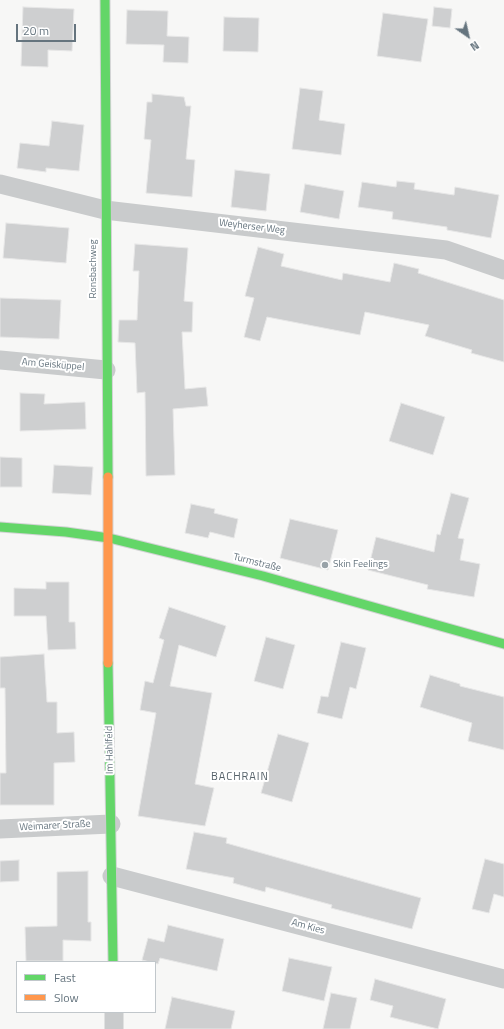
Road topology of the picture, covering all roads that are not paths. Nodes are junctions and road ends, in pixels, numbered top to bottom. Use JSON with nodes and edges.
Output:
{"nodes":[{"id":1,"x":105,"y":0,"type":"edge"},
{"id":2,"x":0,"y":184,"type":"edge"},
{"id":3,"x":105,"y":210,"type":"junction"},
{"id":4,"x":504,"y":270,"type":"edge"},
{"id":5,"x":0,"y":360,"type":"edge"},
{"id":6,"x":106,"y":370,"type":"junction"},
{"id":7,"x":0,"y":527,"type":"edge"},
{"id":8,"x":109,"y":538,"type":"junction"},
{"id":9,"x":504,"y":644,"type":"edge"},
{"id":10,"x":111,"y":824,"type":"junction"},
{"id":11,"x":0,"y":829,"type":"edge"},
{"id":12,"x":112,"y":876,"type":"junction"},
{"id":13,"x":113,"y":961,"type":"edge"},
{"id":14,"x":504,"y":978,"type":"edge"},
{"id":15,"x":114,"y":1013,"type":"edge"},
{"id":16,"x":114,"y":1029,"type":"edge"}],
"edges":[{"from":1,"to":3,"type":"street","name":"Ronsbachweg"},
{"from":2,"to":3,"type":"street","name":"Weyherser Weg"},
{"from":3,"to":4,"type":"street","name":"Weyherser Weg"},
{"from":3,"to":6,"type":"street","name":"Ronsbachweg"},
{"from":5,"to":6,"type":"street","name":"Am Geisküppel"},
{"from":6,"to":8,"type":"street","name":"Ronsbachweg"},
{"from":7,"to":8,"type":"street","name":"Turmstraße"},
{"from":8,"to":9,"type":"street","name":"Turmstraße"},
{"from":8,"to":10,"type":"street","name":"Im Hahlfeld"},
{"from":10,"to":11,"type":"street","name":"Weimarer Straße"},
{"from":10,"to":12,"type":"street","name":"Im Hahlfeld"},
{"from":12,"to":13,"type":"street","name":"Im Hahlfeld"},
{"from":12,"to":14,"type":"street","name":"Am Kies"},
{"from":15,"to":16,"type":"street"}]}
